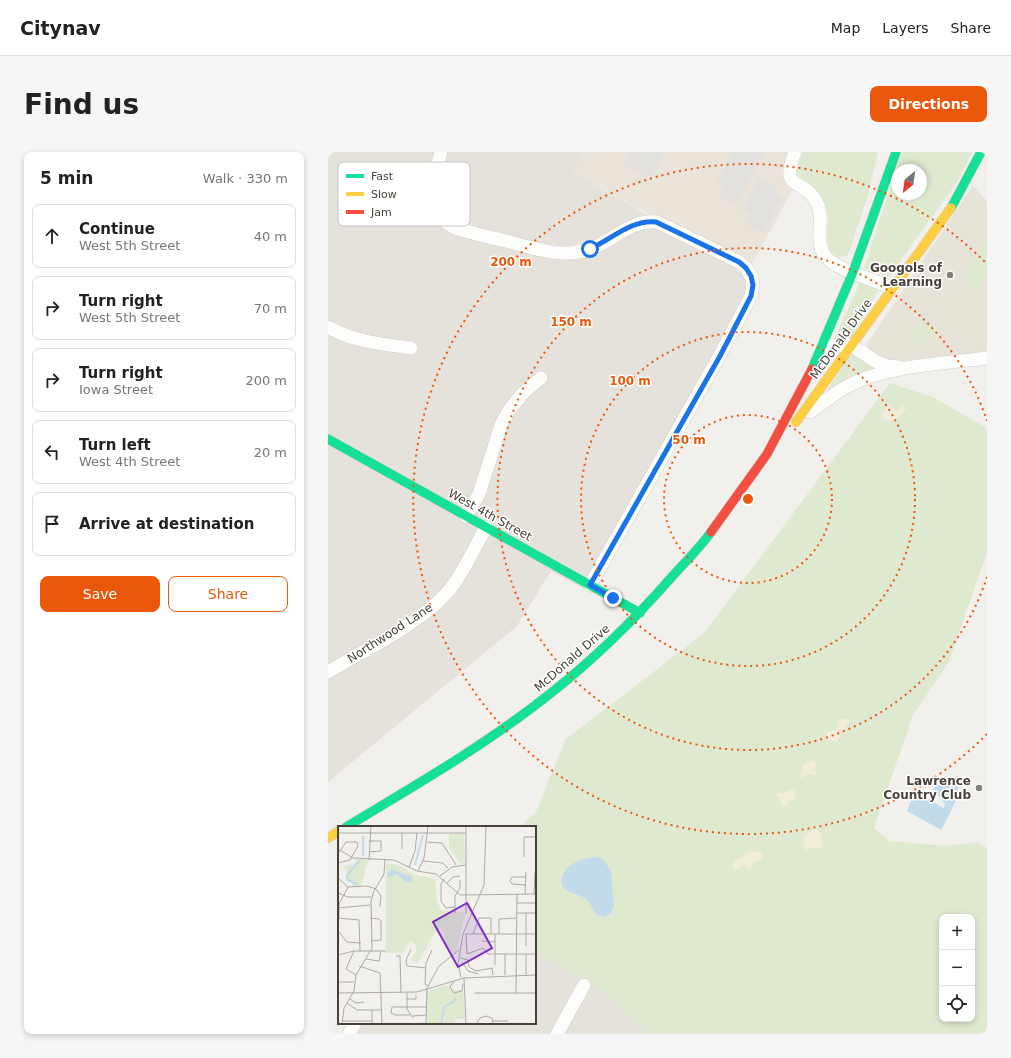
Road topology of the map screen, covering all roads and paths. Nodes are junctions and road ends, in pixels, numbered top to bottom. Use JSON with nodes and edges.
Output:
{"nodes":[{"id":1,"x":440,"y":152,"type":"edge"},
{"id":2,"x":795,"y":152,"type":"edge"},
{"id":3,"x":886,"y":152,"type":"edge"},
{"id":4,"x":896,"y":152,"type":"edge"},
{"id":5,"x":981,"y":152,"type":"edge"},
{"id":6,"x":438,"y":162,"type":"edge"},
{"id":7,"x":878,"y":200,"type":"junction"},
{"id":8,"x":452,"y":226,"type":"edge"},
{"id":9,"x":853,"y":272,"type":"junction"},
{"id":10,"x":893,"y":288,"type":"junction"},
{"id":11,"x":328,"y":327,"type":"edge"},
{"id":12,"x":851,"y":345,"type":"junction"},
{"id":13,"x":823,"y":346,"type":"junction"},
{"id":14,"x":412,"y":348,"type":"dead end"},
{"id":15,"x":987,"y":358,"type":"edge"},
{"id":16,"x":907,"y":368,"type":"junction"},
{"id":17,"x":541,"y":378,"type":"dead end"},
{"id":18,"x":796,"y":422,"type":"junction"},
{"id":19,"x":328,"y":439,"type":"edge"},
{"id":20,"x":767,"y":454,"type":"junction"},
{"id":21,"x":466,"y":516,"type":"junction"},
{"id":22,"x":486,"y":527,"type":"junction"},
{"id":23,"x":590,"y":585,"type":"junction"},
{"id":24,"x":640,"y":613,"type":"junction"},
{"id":25,"x":328,"y":672,"type":"edge"},
{"id":26,"x":348,"y":826,"type":"edge"},
{"id":27,"x":338,"y":832,"type":"edge"},
{"id":28,"x":328,"y":838,"type":"edge"},
{"id":29,"x":584,"y":985,"type":"dead end"},
{"id":30,"x":354,"y":1024,"type":"edge"},
{"id":31,"x":349,"y":1034,"type":"edge"},
{"id":32,"x":557,"y":1034,"type":"edge"}],
"edges":[{"from":1,"to":6,"type":"street"},
{"from":2,"to":9,"type":"street"},
{"from":3,"to":7,"type":"main road"},
{"from":4,"to":7,"type":"main road","name":"McDonald Drive"},
{"from":5,"to":10,"type":"main road","name":"McDonald Drive"},
{"from":7,"to":9,"type":"main road","name":"McDonald Drive"},
{"from":8,"to":23,"type":"street"},
{"from":9,"to":10,"type":"street"},
{"from":9,"to":13,"type":"main road","name":"McDonald Drive"},
{"from":10,"to":12,"type":"main road","name":"McDonald Drive"},
{"from":11,"to":14,"type":"street"},
{"from":12,"to":13,"type":"street"},
{"from":12,"to":16,"type":"street"},
{"from":12,"to":18,"type":"main road","name":"McDonald Drive"},
{"from":13,"to":20,"type":"main road","name":"McDonald Drive"},
{"from":15,"to":16,"type":"street"},
{"from":16,"to":18,"type":"street"},
{"from":17,"to":21,"type":"street"},
{"from":18,"to":20,"type":"main road","name":"McDonald Drive"},
{"from":19,"to":21,"type":"main road","name":"West 4th Street"},
{"from":20,"to":24,"type":"main road","name":"McDonald Drive"},
{"from":21,"to":22,"type":"main road","name":"West 4th Street"},
{"from":22,"to":23,"type":"main road","name":"West 4th Street"},
{"from":22,"to":25,"type":"street","name":"Northwood Lane"},
{"from":23,"to":24,"type":"main road","name":"West 4th Street"},
{"from":24,"to":26,"type":"main road","name":"McDonald Drive"},
{"from":27,"to":28,"type":"main road"},
{"from":29,"to":32,"type":"street"},
{"from":30,"to":31,"type":"street"}]}
